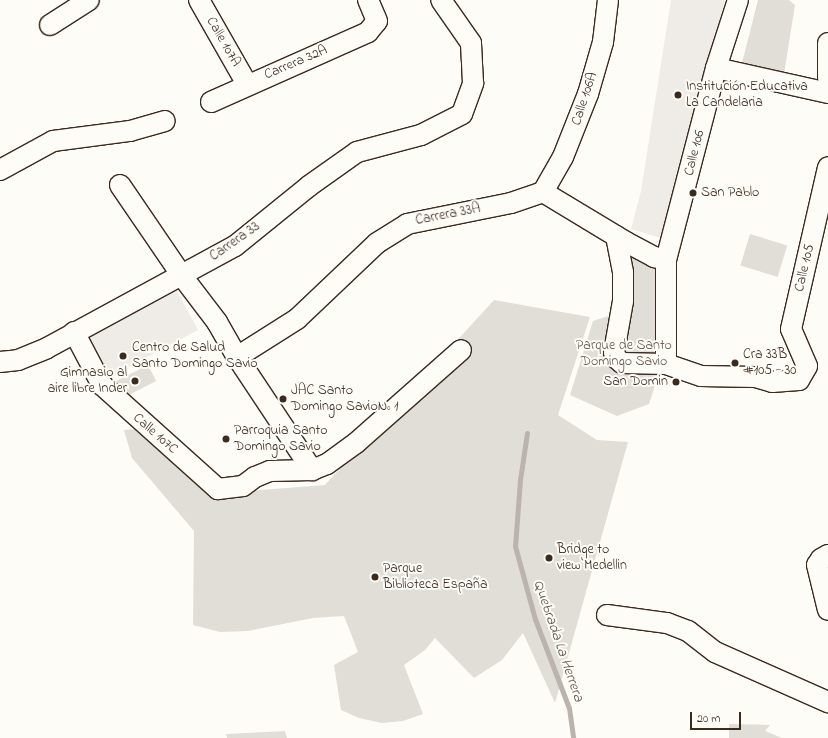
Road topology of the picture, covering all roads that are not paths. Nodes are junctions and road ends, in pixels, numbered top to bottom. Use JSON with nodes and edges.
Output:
{"nodes":[{"id":1,"x":89,"y":0,"type":"edge"},
{"id":2,"x":199,"y":0,"type":"edge"},
{"id":3,"x":368,"y":0,"type":"edge"},
{"id":4,"x":441,"y":0,"type":"edge"},
{"id":5,"x":608,"y":0,"type":"edge"},
{"id":6,"x":738,"y":0,"type":"edge"},
{"id":7,"x":50,"y":25,"type":"dead end"},
{"id":8,"x":828,"y":44,"type":"edge"},
{"id":9,"x":716,"y":68,"type":"junction"},
{"id":10,"x":828,"y":78,"type":"edge"},
{"id":11,"x":248,"y":84,"type":"junction"},
{"id":12,"x":828,"y":93,"type":"edge"},
{"id":13,"x":211,"y":102,"type":"dead end"},
{"id":14,"x":165,"y":120,"type":"dead end"},
{"id":15,"x":828,"y":167,"type":"edge"},
{"id":16,"x":0,"y":170,"type":"edge"},
{"id":17,"x":120,"y":185,"type":"dead end"},
{"id":18,"x":543,"y":192,"type":"junction"},
{"id":19,"x":616,"y":236,"type":"junction"},
{"id":20,"x":664,"y":260,"type":"junction"},
{"id":21,"x":182,"y":276,"type":"junction"},
{"id":22,"x":74,"y":332,"type":"junction"},
{"id":23,"x":460,"y":350,"type":"dead end"},
{"id":24,"x":237,"y":357,"type":"junction"},
{"id":25,"x":0,"y":362,"type":"edge"},
{"id":26,"x":666,"y":364,"type":"junction"},
{"id":27,"x":312,"y":470,"type":"junction"},
{"id":28,"x":828,"y":555,"type":"edge"},
{"id":29,"x":828,"y":610,"type":"edge"},
{"id":30,"x":607,"y":615,"type":"dead end"},
{"id":31,"x":828,"y":702,"type":"edge"}],
"edges":[{"from":1,"to":7,"type":"street"},
{"from":2,"to":11,"type":"street","name":"Calle 107A"},
{"from":3,"to":11,"type":"street","name":"Carrera 32A"},
{"from":4,"to":21,"type":"street","name":"Carrera 33"},
{"from":5,"to":18,"type":"street","name":"Calle 106A"},
{"from":6,"to":9,"type":"street","name":"Calle 106"},
{"from":8,"to":10,"type":"street"},
{"from":9,"to":12,"type":"street"},
{"from":9,"to":20,"type":"street","name":"Calle 106"},
{"from":11,"to":13,"type":"street","name":"Carrera 32A"},
{"from":14,"to":16,"type":"street"},
{"from":15,"to":26,"type":"street","name":"Calle 105"},
{"from":17,"to":21,"type":"street"},
{"from":18,"to":19,"type":"street"},
{"from":18,"to":24,"type":"street","name":"Carrera 33A"},
{"from":19,"to":20,"type":"street"},
{"from":19,"to":26,"type":"street"},
{"from":20,"to":26,"type":"street","name":"Calle 106"},
{"from":21,"to":22,"type":"street","name":"Carrera 33"},
{"from":21,"to":24,"type":"street"},
{"from":22,"to":25,"type":"street","name":"Carrera 33"},
{"from":22,"to":27,"type":"street","name":"Calle 107C"},
{"from":23,"to":27,"type":"street"},
{"from":24,"to":27,"type":"street"},
{"from":28,"to":29,"type":"street"},
{"from":30,"to":31,"type":"street"}]}
